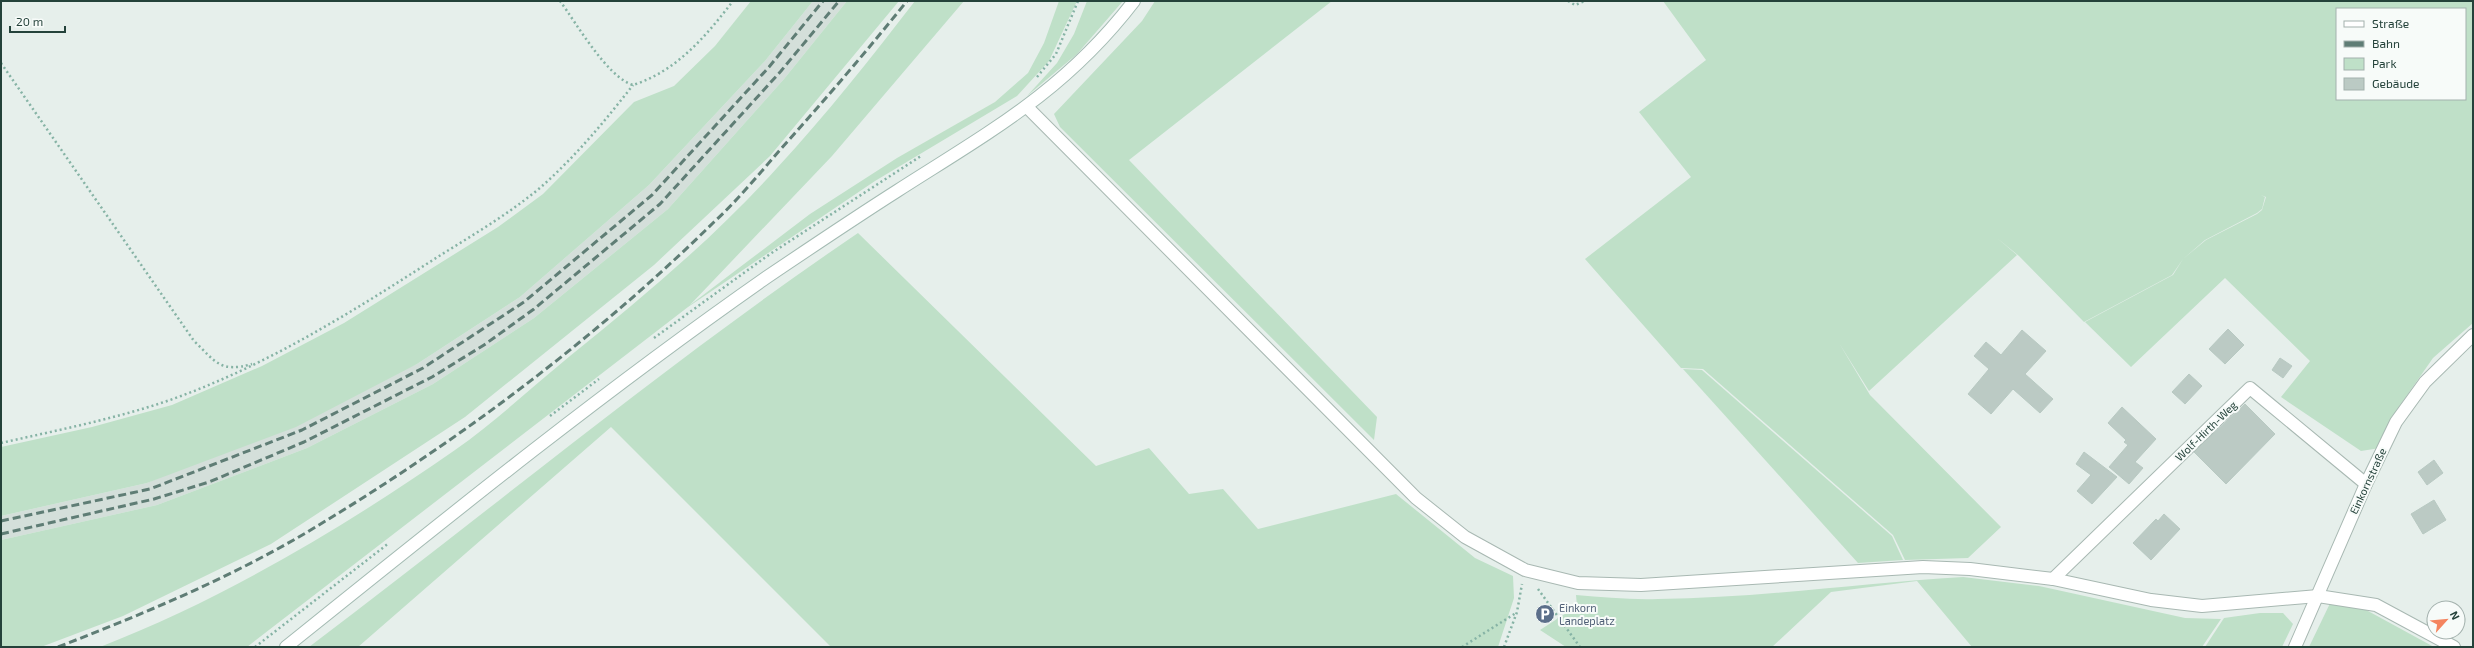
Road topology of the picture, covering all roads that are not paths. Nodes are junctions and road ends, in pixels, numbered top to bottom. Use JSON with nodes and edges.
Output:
{"nodes":[{"id":1,"x":1134,"y":1,"type":"edge"},
{"id":2,"x":1027,"y":107,"type":"junction"},
{"id":3,"x":2473,"y":335,"type":"edge"},
{"id":4,"x":2366,"y":484,"type":"junction"},
{"id":5,"x":2053,"y":579,"type":"junction"},
{"id":6,"x":2318,"y":596,"type":"junction"},
{"id":7,"x":286,"y":647,"type":"edge"},
{"id":8,"x":2295,"y":647,"type":"edge"},
{"id":9,"x":2454,"y":647,"type":"edge"}],
"edges":[{"from":1,"to":2,"type":"street"},
{"from":2,"to":5,"type":"street"},
{"from":2,"to":7,"type":"street"},
{"from":3,"to":4,"type":"street","name":"Einkornstraße"},
{"from":4,"to":5,"type":"street","name":"Wolf-Hirth-Weg"},
{"from":4,"to":6,"type":"street","name":"Einkornstraße"},
{"from":5,"to":6,"type":"street"},
{"from":6,"to":8,"type":"street","name":"Einkornstraße"},
{"from":6,"to":9,"type":"street"}]}
